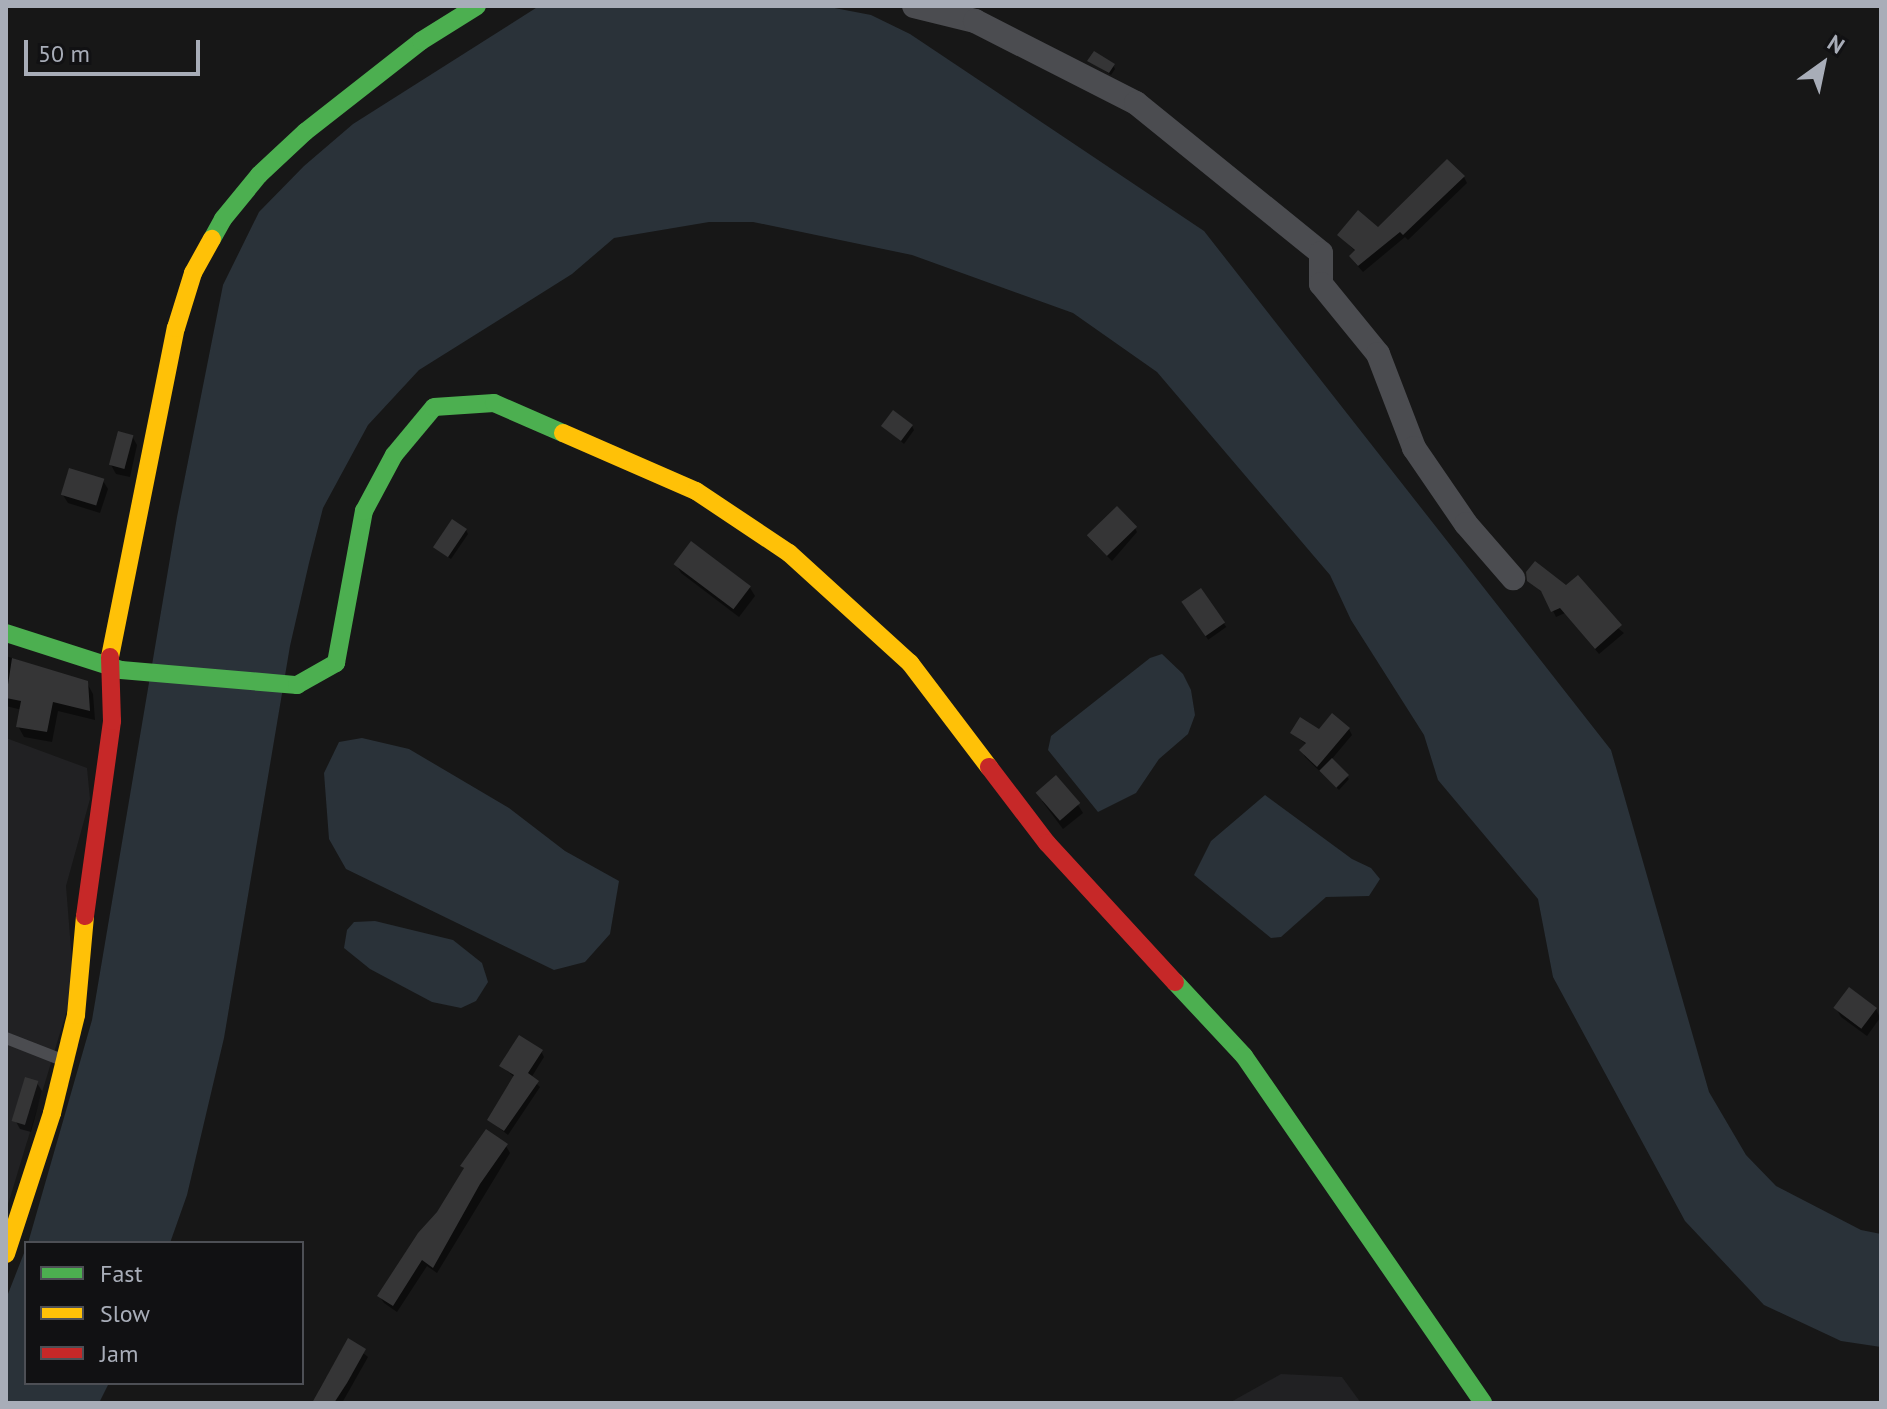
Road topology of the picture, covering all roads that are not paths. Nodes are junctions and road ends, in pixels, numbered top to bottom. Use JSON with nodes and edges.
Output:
{"nodes":[{"id":1,"x":477,"y":6,"type":"edge"},
{"id":2,"x":914,"y":6,"type":"edge"},
{"id":3,"x":1513,"y":578,"type":"dead end"},
{"id":4,"x":6,"y":633,"type":"edge"},
{"id":5,"x":115,"y":667,"type":"junction"},
{"id":6,"x":6,"y":1038,"type":"edge"},
{"id":7,"x":65,"y":1061,"type":"junction"},
{"id":8,"x":6,"y":1254,"type":"edge"},
{"id":9,"x":1483,"y":1403,"type":"edge"}],
"edges":[{"from":1,"to":5,"type":"street"},
{"from":2,"to":3,"type":"street"},
{"from":4,"to":5,"type":"street"},
{"from":5,"to":7,"type":"street"},
{"from":5,"to":9,"type":"street"},
{"from":6,"to":7,"type":"lane"},
{"from":7,"to":8,"type":"street"}]}
